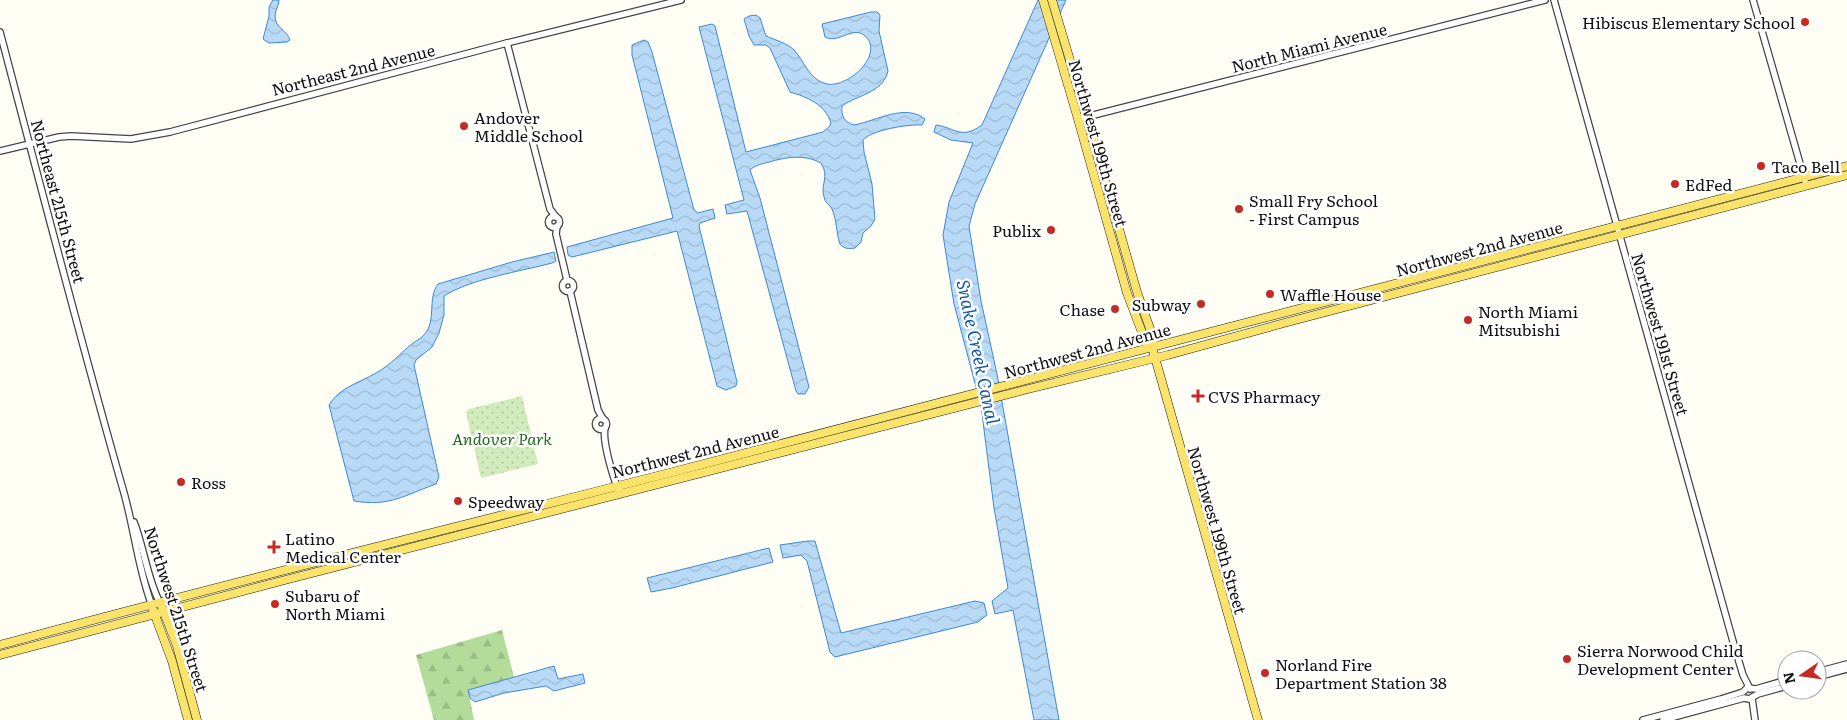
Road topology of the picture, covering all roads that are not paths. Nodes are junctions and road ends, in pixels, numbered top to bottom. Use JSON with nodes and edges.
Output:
{"nodes":[{"id":1,"x":681,"y":0,"type":"edge"},
{"id":2,"x":1043,"y":0,"type":"edge"},
{"id":3,"x":1052,"y":0,"type":"edge"},
{"id":4,"x":1545,"y":0,"type":"edge"},
{"id":5,"x":1554,"y":0,"type":"edge"},
{"id":6,"x":1753,"y":0,"type":"edge"},
{"id":7,"x":0,"y":32,"type":"edge"},
{"id":8,"x":507,"y":43,"type":"junction"},
{"id":9,"x":1087,"y":117,"type":"junction"},
{"id":10,"x":1078,"y":119,"type":"junction"},
{"id":11,"x":29,"y":143,"type":"junction"},
{"id":12,"x":0,"y":151,"type":"edge"},
{"id":13,"x":1847,"y":166,"type":"edge"},
{"id":14,"x":1847,"y":175,"type":"edge"},
{"id":15,"x":1803,"y":177,"type":"junction"},
{"id":16,"x":1807,"y":186,"type":"junction"},
{"id":17,"x":553,"y":218,"type":"junction"},
{"id":18,"x":1617,"y":226,"type":"junction"},
{"id":19,"x":554,"y":227,"type":"junction"},
{"id":20,"x":1620,"y":235,"type":"junction"},
{"id":21,"x":1152,"y":347,"type":"junction"},
{"id":22,"x":1155,"y":358,"type":"junction"},
{"id":23,"x":92,"y":377,"type":"joint"},
{"id":24,"x":600,"y":420,"type":"junction"},
{"id":25,"x":602,"y":429,"type":"junction"},
{"id":26,"x":616,"y":486,"type":"junction"},
{"id":27,"x":618,"y":495,"type":"junction"},
{"id":28,"x":129,"y":508,"type":"junction"},
{"id":29,"x":159,"y":601,"type":"junction"},
{"id":30,"x":151,"y":603,"type":"junction"},
{"id":31,"x":164,"y":612,"type":"junction"},
{"id":32,"x":155,"y":614,"type":"junction"},
{"id":33,"x":0,"y":645,"type":"edge"},
{"id":34,"x":0,"y":655,"type":"edge"},
{"id":35,"x":1847,"y":664,"type":"edge"},
{"id":36,"x":1827,"y":669,"type":"edge"},
{"id":37,"x":1847,"y":669,"type":"edge"},
{"id":38,"x":1827,"y":675,"type":"edge"},
{"id":39,"x":1777,"y":684,"type":"edge"},
{"id":40,"x":1777,"y":688,"type":"edge"},
{"id":41,"x":1748,"y":694,"type":"junction"},
{"id":42,"x":194,"y":707,"type":"junction"},
{"id":43,"x":185,"y":710,"type":"junction"},
{"id":44,"x":188,"y":720,"type":"edge"},
{"id":45,"x":197,"y":720,"type":"edge"},
{"id":46,"x":1258,"y":720,"type":"edge"},
{"id":47,"x":1643,"y":720,"type":"edge"},
{"id":48,"x":1663,"y":720,"type":"edge"},
{"id":49,"x":1755,"y":720,"type":"edge"}],
"edges":[{"from":1,"to":8,"type":"street","name":"Northeast 2nd Avenue"},
{"from":2,"to":10,"type":"main road","name":"Northwest 199th Street"},
{"from":3,"to":9,"type":"main road","name":"Northwest 199th Street"},
{"from":4,"to":9,"type":"street","name":"North Miami Avenue"},
{"from":5,"to":18,"type":"street","name":"Northwest 191st Street"},
{"from":6,"to":15,"type":"street"},
{"from":7,"to":11,"type":"street","name":"Northeast 215th Street"},
{"from":8,"to":11,"type":"street","name":"Northeast 2nd Avenue"},
{"from":8,"to":17,"type":"street"},
{"from":9,"to":10,"type":"street","name":"North Miami Avenue"},
{"from":9,"to":21,"type":"main road","name":"Northwest 199th Street"},
{"from":10,"to":21,"type":"main road","name":"Northwest 199th Street"},
{"from":11,"to":12,"type":"street","name":"Northeast 2nd Avenue"},
{"from":11,"to":23,"type":"street","name":"Northeast 215th Street"},
{"from":13,"to":15,"type":"main road","name":"Northwest 2nd Avenue"},
{"from":14,"to":16,"type":"main road","name":"Northwest 2nd Avenue"},
{"from":15,"to":16,"type":"street"},
{"from":15,"to":18,"type":"main road","name":"Northwest 2nd Avenue"},
{"from":16,"to":20,"type":"main road","name":"Northwest 2nd Avenue"},
{"from":17,"to":19,"type":"street"},
{"from":17,"to":19,"type":"street"},
{"from":18,"to":20,"type":"street","name":"Northwest 191st Street"},
{"from":18,"to":21,"type":"main road","name":"Northwest 2nd Avenue"},
{"from":19,"to":24,"type":"street"},
{"from":20,"to":22,"type":"main road","name":"Northwest 2nd Avenue"},
{"from":20,"to":41,"type":"street","name":"Northwest 191st Street"},
{"from":21,"to":22,"type":"main road","name":"Northwest 199th Street"},
{"from":21,"to":26,"type":"main road","name":"Northwest 2nd Avenue"},
{"from":22,"to":27,"type":"main road","name":"Northwest 2nd Avenue"},
{"from":22,"to":46,"type":"main road","name":"Northwest 199th Street"},
{"from":23,"to":28,"type":"street","name":"Northwest 215th Street"},
{"from":24,"to":25,"type":"street"},
{"from":24,"to":25,"type":"street"},
{"from":25,"to":26,"type":"street"},
{"from":26,"to":27,"type":"street"},
{"from":26,"to":29,"type":"main road","name":"Northwest 2nd Avenue"},
{"from":27,"to":31,"type":"main road","name":"Northwest 2nd Avenue"},
{"from":28,"to":29,"type":"street","name":"Northwest 215th Street"},
{"from":28,"to":30,"type":"street","name":"Northwest 215th Street"},
{"from":29,"to":30,"type":"main road","name":"Northwest 2nd Avenue"},
{"from":29,"to":31,"type":"main road","name":"Northwest 215th Street"},
{"from":30,"to":32,"type":"main road","name":"Northwest 215th Street"},
{"from":30,"to":33,"type":"main road","name":"Northwest 2nd Avenue"},
{"from":31,"to":32,"type":"main road","name":"Northwest 2nd Avenue"},
{"from":31,"to":42,"type":"main road","name":"Northwest 215th Street"},
{"from":32,"to":34,"type":"main road","name":"Northwest 2nd Avenue"},
{"from":32,"to":43,"type":"main road","name":"Northwest 215th Street"},
{"from":35,"to":36,"type":"street"},
{"from":37,"to":38,"type":"street"},
{"from":39,"to":41,"type":"street"},
{"from":40,"to":41,"type":"street"},
{"from":41,"to":47,"type":"street"},
{"from":41,"to":48,"type":"street"},
{"from":41,"to":49,"type":"street","name":"Northwest 191st Street"},
{"from":42,"to":43,"type":"main road"},
{"from":42,"to":45,"type":"main road","name":"Northwest 215th Street"},
{"from":43,"to":44,"type":"main road","name":"Northwest 215th Street"}]}
